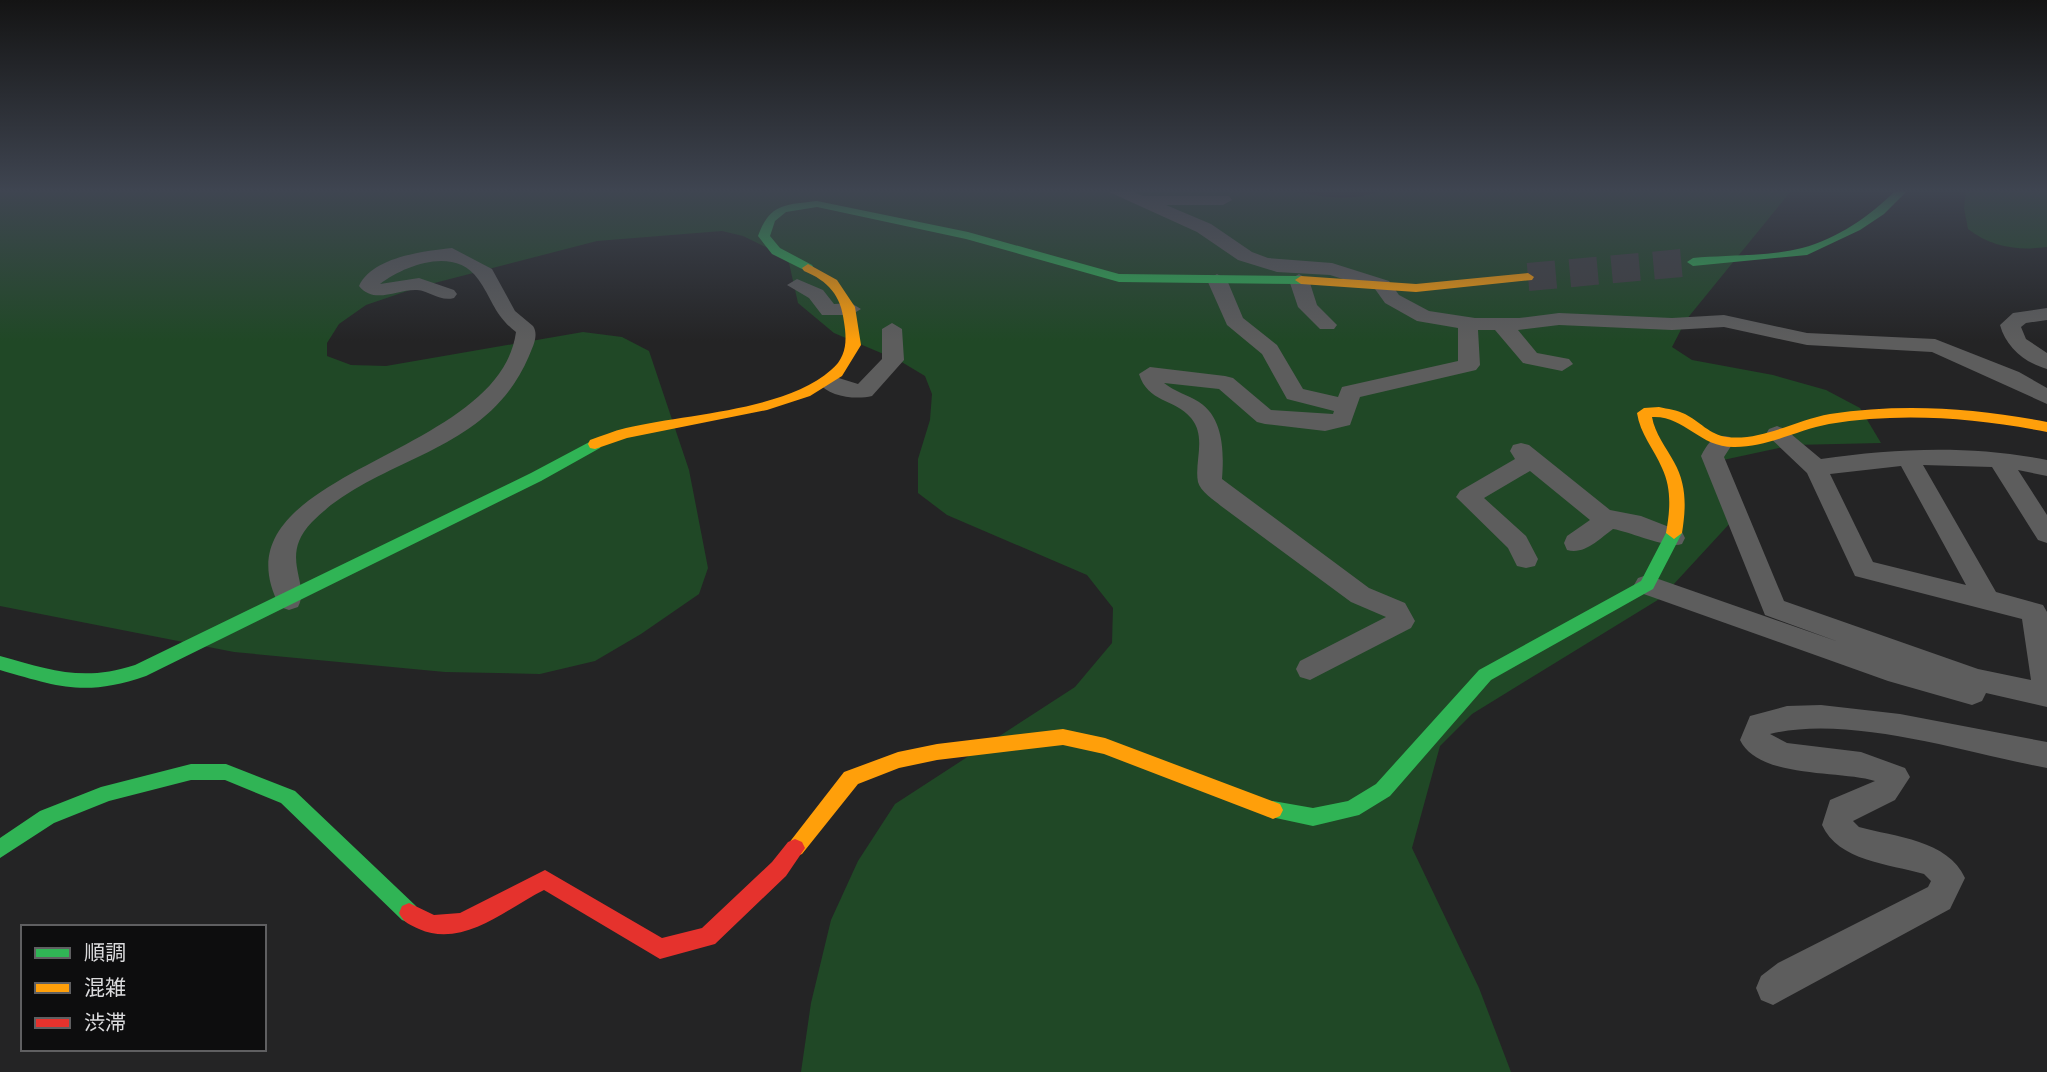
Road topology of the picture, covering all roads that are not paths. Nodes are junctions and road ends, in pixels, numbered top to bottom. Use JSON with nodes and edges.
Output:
{"nodes":[{"id":1,"x":766,"y":241,"type":"edge"},
{"id":2,"x":986,"y":241,"type":"edge"},
{"id":3,"x":1223,"y":241,"type":"edge"},
{"id":4,"x":1832,"y":241,"type":"edge"},
{"id":5,"x":1693,"y":262,"type":"tunnel mouth"},
{"id":6,"x":1528,"y":277,"type":"tunnel mouth"},
{"id":7,"x":1217,"y":280,"type":"junction"},
{"id":8,"x":1299,"y":280,"type":"junction"},
{"id":9,"x":797,"y":285,"type":"dead end"},
{"id":10,"x":1381,"y":285,"type":"junction"},
{"id":11,"x":447,"y":294,"type":"dead end"},
{"id":12,"x":850,"y":309,"type":"junction"},
{"id":13,"x":2047,"y":314,"type":"edge"},
{"id":14,"x":1468,"y":323,"type":"junction"},
{"id":15,"x":1501,"y":324,"type":"junction"},
{"id":16,"x":1327,"y":325,"type":"dead end"},
{"id":17,"x":892,"y":329,"type":"dead end"},
{"id":18,"x":2047,"y":362,"type":"edge"},
{"id":19,"x":1562,"y":364,"type":"dead end"},
{"id":20,"x":829,"y":382,"type":"junction"},
{"id":21,"x":2047,"y":397,"type":"edge"},
{"id":22,"x":1347,"y":407,"type":"junction"},
{"id":23,"x":2047,"y":427,"type":"edge"},
{"id":24,"x":1777,"y":434,"type":"junction"},
{"id":25,"x":1722,"y":443,"type":"junction"},
{"id":26,"x":1907,"y":457,"type":"junction"},
{"id":27,"x":1999,"y":460,"type":"junction"},
{"id":28,"x":1816,"y":468,"type":"junction"},
{"id":29,"x":2047,"y":468,"type":"edge"},
{"id":30,"x":1607,"y":521,"type":"junction"},
{"id":31,"x":2047,"y":534,"type":"edge"},
{"id":32,"x":1673,"y":538,"type":"junction"},
{"id":33,"x":1576,"y":543,"type":"dead end"},
{"id":34,"x":1526,"y":559,"type":"dead end"},
{"id":35,"x":1647,"y":585,"type":"junction"},
{"id":36,"x":289,"y":600,"type":"junction"},
{"id":37,"x":1986,"y":600,"type":"junction"},
{"id":38,"x":2047,"y":600,"type":"edge"},
{"id":39,"x":2012,"y":606,"type":"junction"},
{"id":40,"x":0,"y":663,"type":"edge"},
{"id":41,"x":1310,"y":669,"type":"dead end"},
{"id":42,"x":2047,"y":694,"type":"edge"},
{"id":43,"x":2047,"y":709,"type":"edge"},
{"id":44,"x":2047,"y":755,"type":"edge"},
{"id":45,"x":0,"y":849,"type":"edge"},
{"id":46,"x":1773,"y":989,"type":"dead end"}],
"edges":[{"from":1,"to":12,"type":"street"},
{"from":2,"to":7,"type":"street"},
{"from":3,"to":10,"type":"street"},
{"from":4,"to":5,"type":"street"},
{"from":6,"to":10,"type":"street"},
{"from":7,"to":8,"type":"street"},
{"from":7,"to":22,"type":"street"},
{"from":8,"to":10,"type":"street"},
{"from":8,"to":16,"type":"street"},
{"from":9,"to":12,"type":"street"},
{"from":10,"to":14,"type":"street"},
{"from":11,"to":36,"type":"street"},
{"from":12,"to":20,"type":"street"},
{"from":13,"to":18,"type":"street"},
{"from":14,"to":15,"type":"street"},
{"from":14,"to":22,"type":"street"},
{"from":15,"to":19,"type":"street"},
{"from":15,"to":21,"type":"street"},
{"from":17,"to":20,"type":"street"},
{"from":20,"to":36,"type":"street"},
{"from":22,"to":41,"type":"street"},
{"from":23,"to":24,"type":"street"},
{"from":24,"to":25,"type":"street"},
{"from":24,"to":28,"type":"street"},
{"from":25,"to":32,"type":"street"},
{"from":25,"to":42,"type":"street"},
{"from":26,"to":27,"type":"street"},
{"from":26,"to":28,"type":"street"},
{"from":26,"to":37,"type":"street"},
{"from":27,"to":29,"type":"street"},
{"from":27,"to":31,"type":"street"},
{"from":28,"to":37,"type":"street"},
{"from":30,"to":32,"type":"street"},
{"from":30,"to":33,"type":"street"},
{"from":30,"to":34,"type":"street"},
{"from":32,"to":35,"type":"street"},
{"from":35,"to":43,"type":"street"},
{"from":35,"to":45,"type":"street"},
{"from":36,"to":40,"type":"street"},
{"from":37,"to":39,"type":"street"},
{"from":38,"to":39,"type":"street"},
{"from":39,"to":42,"type":"street"},
{"from":44,"to":46,"type":"street"}]}
